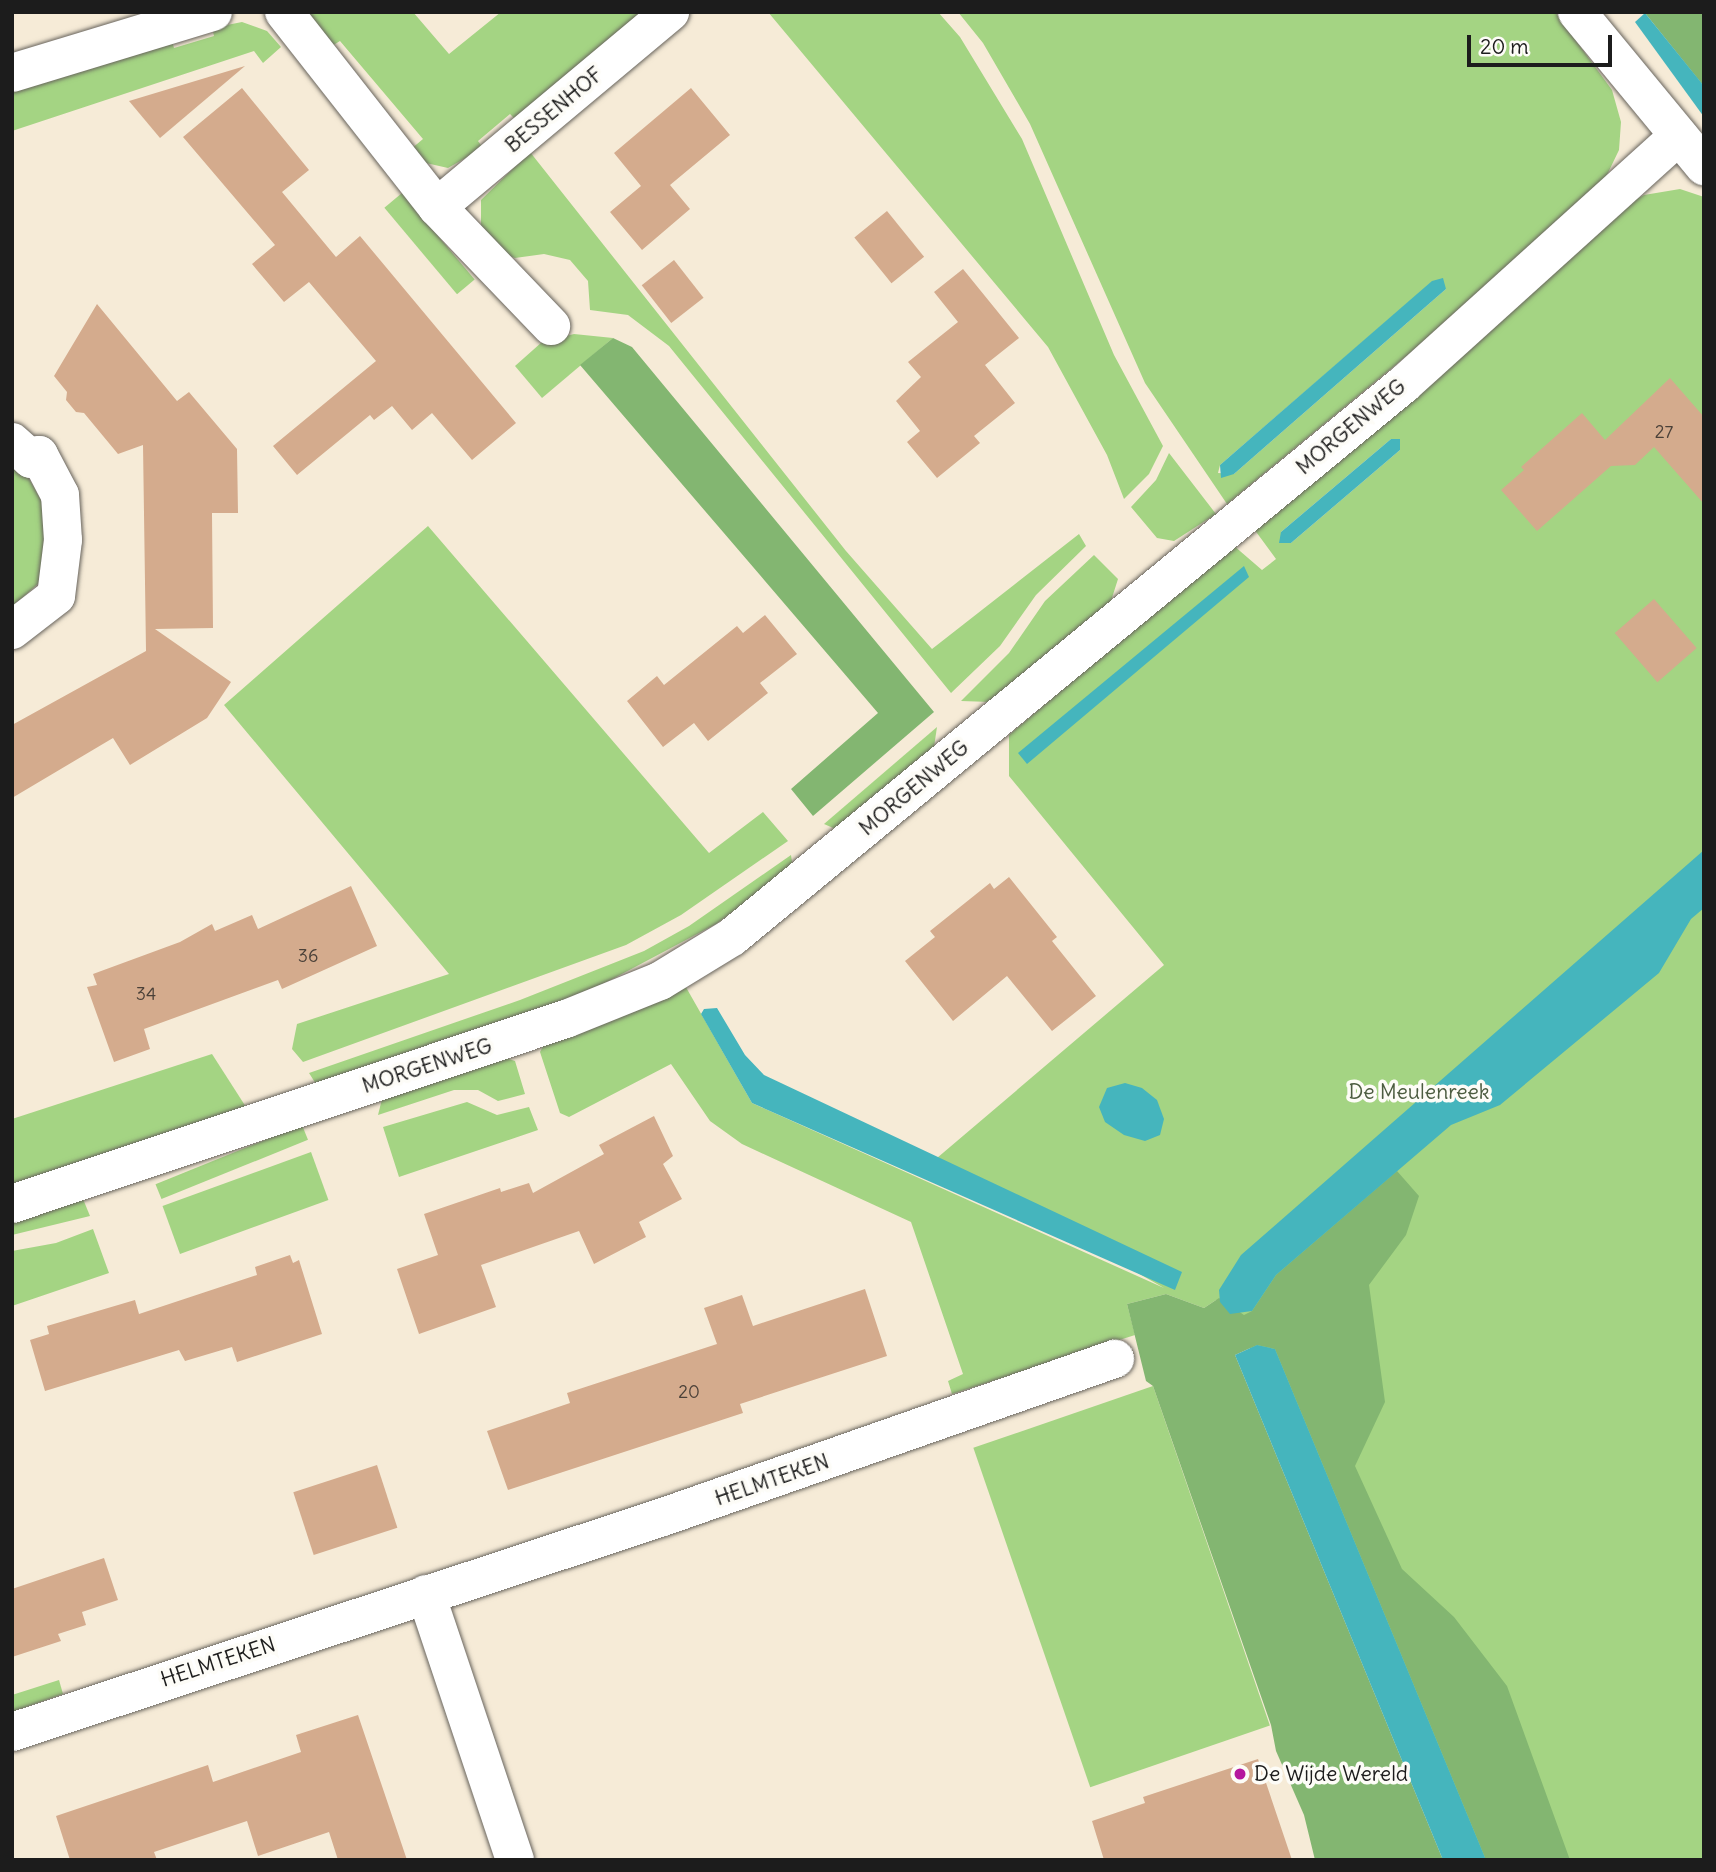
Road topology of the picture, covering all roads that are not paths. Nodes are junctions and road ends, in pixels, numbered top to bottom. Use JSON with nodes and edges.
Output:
{"nodes":[{"id":1,"x":214,"y":12,"type":"edge"},
{"id":2,"x":284,"y":12,"type":"edge"},
{"id":3,"x":670,"y":12,"type":"edge"},
{"id":4,"x":1577,"y":12,"type":"edge"},
{"id":5,"x":12,"y":73,"type":"edge"},
{"id":6,"x":1678,"y":136,"type":"junction"},
{"id":7,"x":1704,"y":166,"type":"edge"},
{"id":8,"x":437,"y":207,"type":"junction"},
{"id":9,"x":551,"y":327,"type":"dead end"},
{"id":10,"x":12,"y":442,"type":"edge"},
{"id":11,"x":12,"y":630,"type":"edge"},
{"id":12,"x":12,"y":1204,"type":"edge"},
{"id":13,"x":1115,"y":1359,"type":"dead end"},
{"id":14,"x":426,"y":1594,"type":"junction"},
{"id":15,"x":12,"y":1732,"type":"edge"},
{"id":16,"x":515,"y":1860,"type":"edge"}],
"edges":[{"from":1,"to":5,"type":"street"},
{"from":2,"to":8,"type":"street"},
{"from":3,"to":8,"type":"street","name":"BESSENHOF"},
{"from":4,"to":6,"type":"street"},
{"from":6,"to":7,"type":"street"},
{"from":6,"to":12,"type":"street","name":"MORGENWEG"},
{"from":8,"to":9,"type":"street"},
{"from":10,"to":11,"type":"street"},
{"from":13,"to":14,"type":"street","name":"HELMTEKEN"},
{"from":14,"to":15,"type":"street","name":"HELMTEKEN"},
{"from":14,"to":16,"type":"street"}]}
